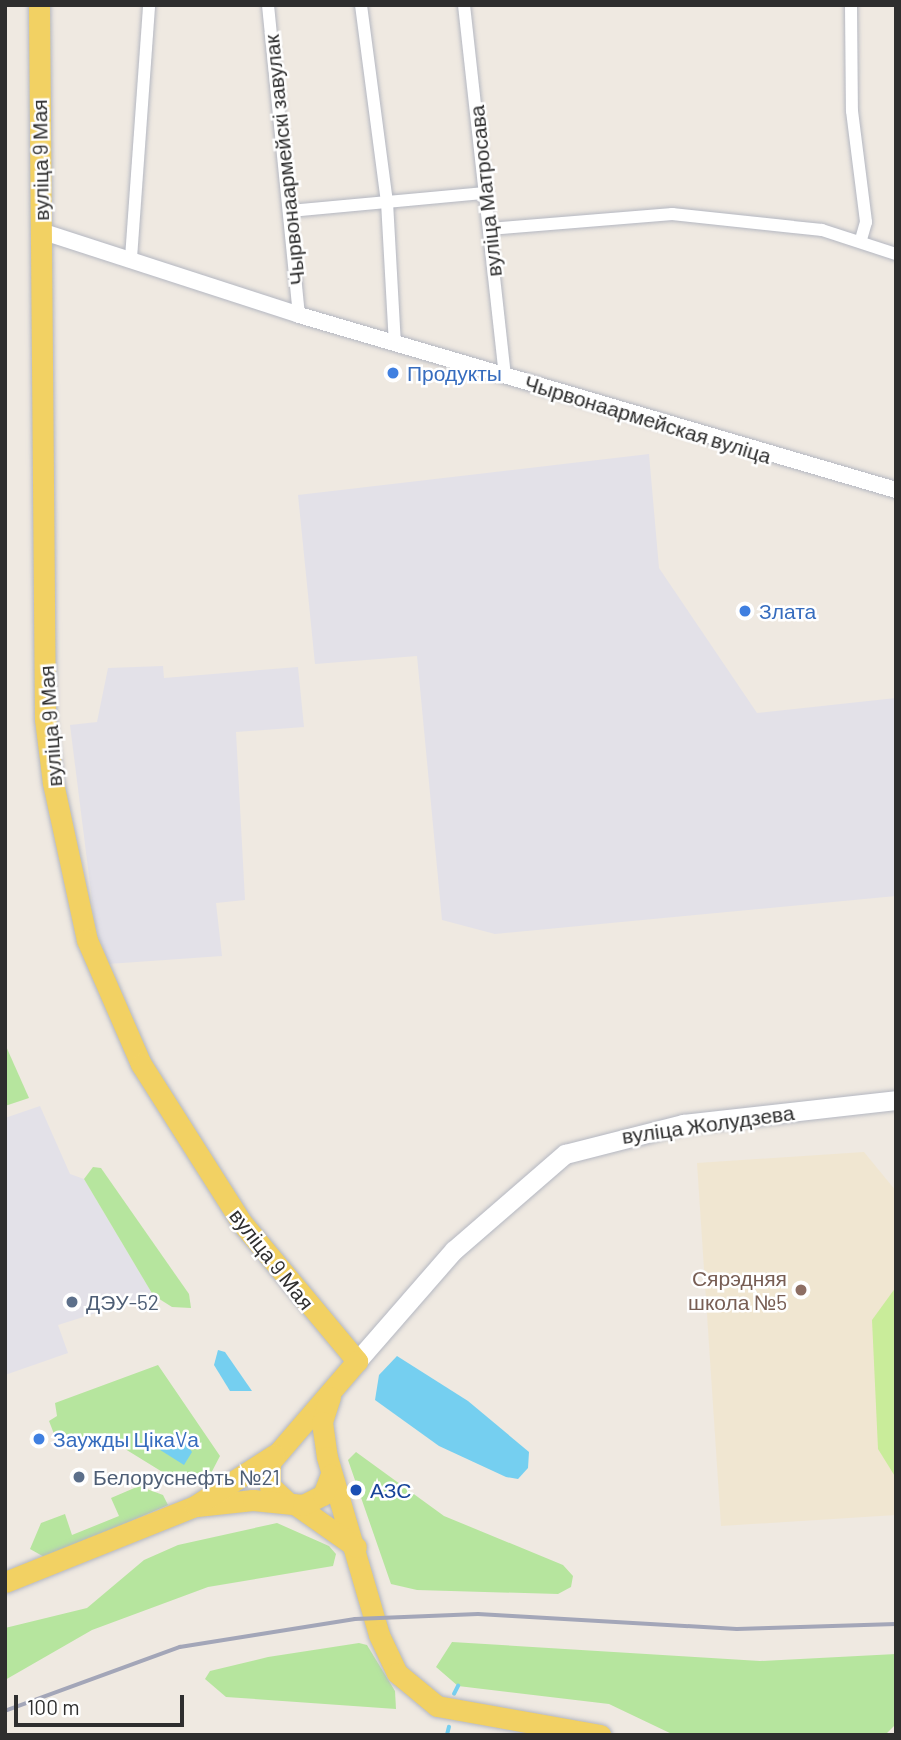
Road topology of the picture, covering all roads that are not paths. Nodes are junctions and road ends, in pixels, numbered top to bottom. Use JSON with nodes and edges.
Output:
{"nodes":[{"id":1,"x":39,"y":5,"type":"edge"},
{"id":2,"x":149,"y":5,"type":"edge"},
{"id":3,"x":268,"y":5,"type":"edge"},
{"id":4,"x":362,"y":5,"type":"edge"},
{"id":5,"x":464,"y":5,"type":"edge"},
{"id":6,"x":851,"y":5,"type":"edge"},
{"id":7,"x":485,"y":193,"type":"junction"},
{"id":8,"x":387,"y":202,"type":"junction"},
{"id":9,"x":290,"y":211,"type":"junction"},
{"id":10,"x":489,"y":229,"type":"junction"},
{"id":11,"x":41,"y":231,"type":"junction"},
{"id":12,"x":861,"y":239,"type":"junction"},
{"id":13,"x":896,"y":254,"type":"edge"},
{"id":14,"x":131,"y":258,"type":"junction"},
{"id":15,"x":299,"y":315,"type":"junction"},
{"id":16,"x":395,"y":344,"type":"junction"},
{"id":17,"x":505,"y":377,"type":"junction"},
{"id":18,"x":895,"y":489,"type":"edge"},
{"id":19,"x":896,"y":1100,"type":"edge"},
{"id":20,"x":357,"y":1361,"type":"junction"},
{"id":21,"x":331,"y":1395,"type":"junction"},
{"id":22,"x":276,"y":1452,"type":"junction"},
{"id":23,"x":329,"y":1466,"type":"junction"},
{"id":24,"x":292,"y":1504,"type":"junction"},
{"id":25,"x":195,"y":1506,"type":"junction"},
{"id":26,"x":356,"y":1547,"type":"junction"},
{"id":27,"x":5,"y":1582,"type":"edge"},
{"id":28,"x":600,"y":1735,"type":"edge"}],
"edges":[{"from":1,"to":11,"type":"main road","name":"вуліца 9 Мая"},
{"from":2,"to":14,"type":"street"},
{"from":3,"to":9,"type":"street","name":"Чырвонаармейскі завулак"},
{"from":4,"to":8,"type":"street"},
{"from":5,"to":7,"type":"street","name":"вуліца Матросава"},
{"from":6,"to":12,"type":"street"},
{"from":7,"to":8,"type":"street"},
{"from":7,"to":10,"type":"street","name":"вуліца Матросава"},
{"from":8,"to":9,"type":"street"},
{"from":8,"to":16,"type":"street"},
{"from":9,"to":15,"type":"street","name":"Чырвонаармейскі завулак"},
{"from":10,"to":12,"type":"street"},
{"from":10,"to":17,"type":"street","name":"вуліца Матросава"},
{"from":11,"to":14,"type":"street","name":"Чырвонаармейская вуліца"},
{"from":11,"to":20,"type":"main road","name":"вуліца 9 Мая"},
{"from":12,"to":13,"type":"street"},
{"from":14,"to":15,"type":"street","name":"Чырвонаармейская вуліца"},
{"from":15,"to":16,"type":"street","name":"Чырвонаармейская вуліца"},
{"from":16,"to":17,"type":"street","name":"Чырвонаармейская вуліца"},
{"from":17,"to":18,"type":"street","name":"Чырвонаармейская вуліца"},
{"from":19,"to":20,"type":"main road","name":"вуліца Жолудзева"},
{"from":20,"to":21,"type":"main road"},
{"from":21,"to":22,"type":"main road"},
{"from":21,"to":23,"type":"main road"},
{"from":22,"to":23,"type":"main road"},
{"from":22,"to":24,"type":"main road"},
{"from":22,"to":25,"type":"main road"},
{"from":23,"to":24,"type":"main road"},
{"from":23,"to":26,"type":"main road"},
{"from":24,"to":25,"type":"main road"},
{"from":24,"to":26,"type":"main road"},
{"from":25,"to":27,"type":"main road"},
{"from":26,"to":28,"type":"main road"}]}
